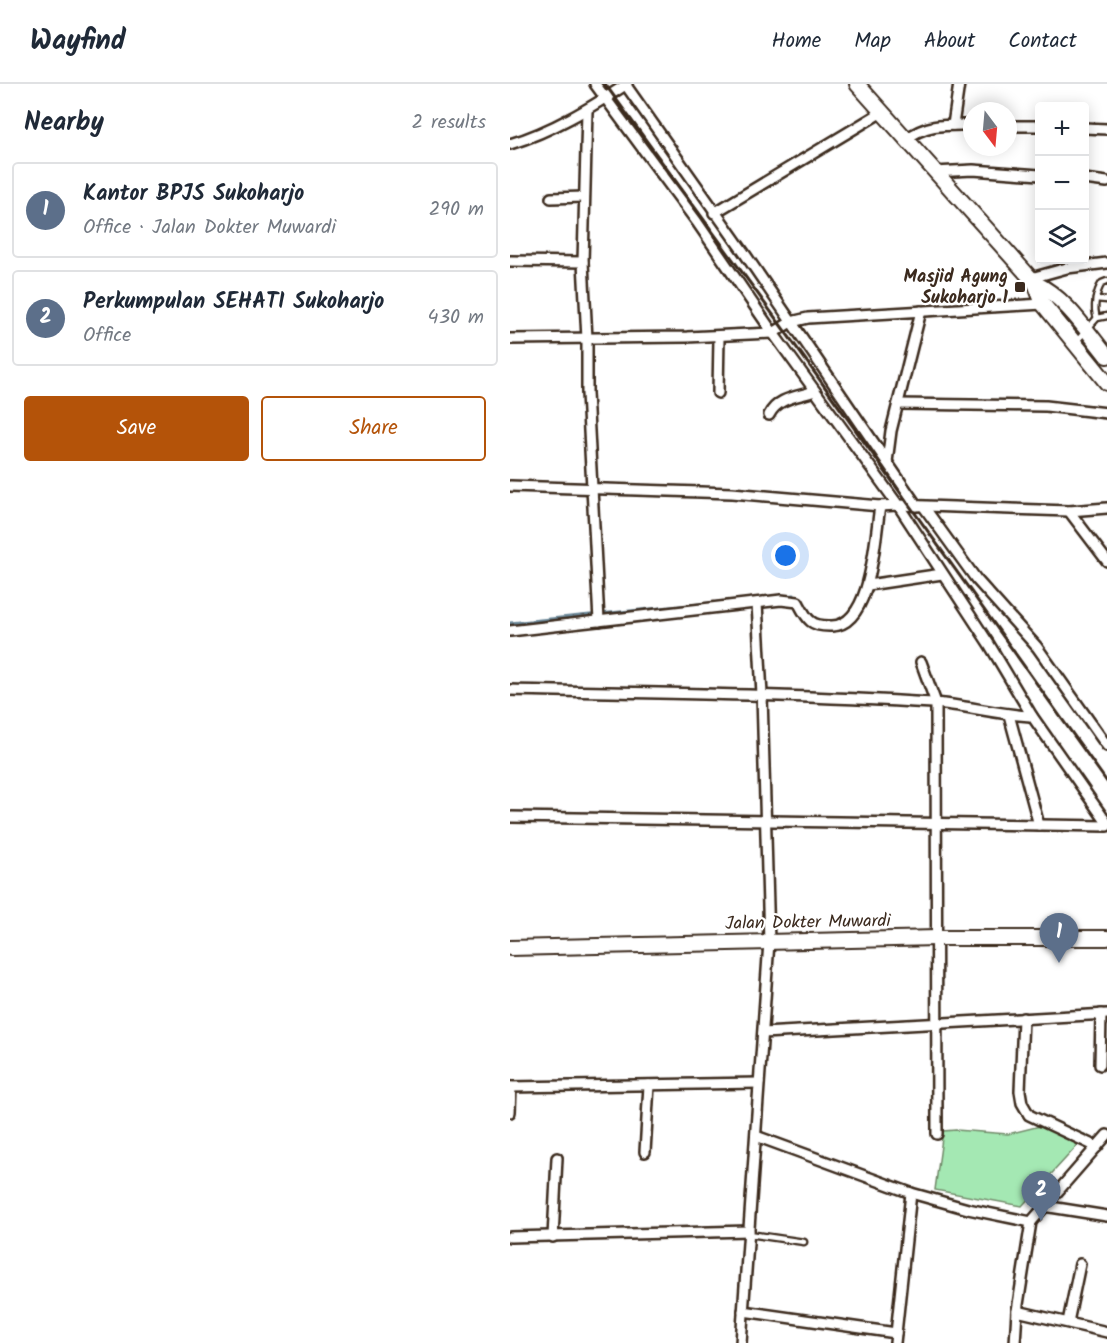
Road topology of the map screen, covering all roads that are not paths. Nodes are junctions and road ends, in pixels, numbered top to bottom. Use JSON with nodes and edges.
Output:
{"nodes":[{"id":1,"x":595,"y":84,"type":"edge"},
{"id":2,"x":626,"y":84,"type":"edge"},
{"id":3,"x":857,"y":84,"type":"edge"},
{"id":4,"x":959,"y":84,"type":"edge"},
{"id":5,"x":605,"y":98,"type":"junction"},
{"id":6,"x":587,"y":110,"type":"junction"},
{"id":7,"x":882,"y":112,"type":"junction"},
{"id":8,"x":953,"y":125,"type":"junction"},
{"id":9,"x":963,"y":125,"type":"edge"},
{"id":10,"x":1017,"y":126,"type":"edge"},
{"id":11,"x":1035,"y":126,"type":"edge"},
{"id":12,"x":1089,"y":128,"type":"edge"},
{"id":13,"x":1107,"y":129,"type":"edge"},
{"id":14,"x":905,"y":140,"type":"junction"},
{"id":15,"x":510,"y":144,"type":"edge"},
{"id":16,"x":934,"y":172,"type":"junction"},
{"id":17,"x":1035,"y":175,"type":"edge"},
{"id":18,"x":1089,"y":180,"type":"edge"},
{"id":19,"x":1107,"y":182,"type":"edge"},
{"id":20,"x":584,"y":197,"type":"junction"},
{"id":21,"x":551,"y":198,"type":"dead end"},
{"id":22,"x":714,"y":213,"type":"junction"},
{"id":23,"x":510,"y":261,"type":"edge"},
{"id":24,"x":583,"y":262,"type":"junction"},
{"id":25,"x":1107,"y":263,"type":"edge"},
{"id":26,"x":1033,"y":281,"type":"junction"},
{"id":27,"x":1107,"y":281,"type":"edge"},
{"id":28,"x":1096,"y":299,"type":"junction"},
{"id":29,"x":1107,"y":300,"type":"edge"},
{"id":30,"x":1043,"y":304,"type":"junction"},
{"id":31,"x":921,"y":311,"type":"junction"},
{"id":32,"x":1107,"y":316,"type":"edge"},
{"id":33,"x":1097,"y":318,"type":"junction"},
{"id":34,"x":791,"y":322,"type":"junction"},
{"id":35,"x":1087,"y":331,"type":"junction"},
{"id":36,"x":772,"y":333,"type":"junction"},
{"id":37,"x":719,"y":337,"type":"junction"},
{"id":38,"x":510,"y":339,"type":"edge"},
{"id":39,"x":587,"y":339,"type":"junction"},
{"id":40,"x":1075,"y":343,"type":"junction"},
{"id":41,"x":1107,"y":356,"type":"edge"},
{"id":42,"x":1107,"y":383,"type":"edge"},
{"id":43,"x":815,"y":391,"type":"junction"},
{"id":44,"x":718,"y":393,"type":"dead end"},
{"id":45,"x":898,"y":404,"type":"junction"},
{"id":46,"x":1107,"y":413,"type":"edge"},
{"id":47,"x":769,"y":415,"type":"dead end"},
{"id":48,"x":887,"y":462,"type":"junction"},
{"id":49,"x":510,"y":486,"type":"edge"},
{"id":50,"x":592,"y":488,"type":"junction"},
{"id":51,"x":898,"y":505,"type":"junction"},
{"id":52,"x":880,"y":506,"type":"junction"},
{"id":53,"x":920,"y":507,"type":"junction"},
{"id":54,"x":1107,"y":508,"type":"edge"},
{"id":55,"x":1070,"y":511,"type":"junction"},
{"id":56,"x":1107,"y":561,"type":"edge"},
{"id":57,"x":942,"y":574,"type":"junction"},
{"id":58,"x":868,"y":585,"type":"junction"},
{"id":59,"x":757,"y":603,"type":"junction"},
{"id":60,"x":599,"y":616,"type":"junction"},
{"id":61,"x":510,"y":631,"type":"edge"},
{"id":62,"x":921,"y":662,"type":"dead end"},
{"id":63,"x":510,"y":690,"type":"edge"},
{"id":64,"x":762,"y":695,"type":"junction"},
{"id":65,"x":936,"y":703,"type":"junction"},
{"id":66,"x":1008,"y":715,"type":"junction"},
{"id":67,"x":1032,"y":716,"type":"junction"},
{"id":68,"x":1107,"y":746,"type":"edge"},
{"id":69,"x":510,"y":817,"type":"edge"},
{"id":70,"x":765,"y":821,"type":"junction"},
{"id":71,"x":937,"y":824,"type":"junction"},
{"id":72,"x":1107,"y":824,"type":"edge"},
{"id":73,"x":1039,"y":825,"type":"junction"},
{"id":74,"x":937,"y":938,"type":"junction"},
{"id":75,"x":1107,"y":938,"type":"edge"},
{"id":76,"x":769,"y":942,"type":"junction"},
{"id":77,"x":510,"y":948,"type":"edge"},
{"id":78,"x":1104,"y":1014,"type":"edge"},
{"id":79,"x":1023,"y":1018,"type":"junction"},
{"id":80,"x":938,"y":1023,"type":"junction"},
{"id":81,"x":763,"y":1033,"type":"junction"},
{"id":82,"x":1100,"y":1065,"type":"dead end"},
{"id":83,"x":759,"y":1083,"type":"junction"},
{"id":84,"x":649,"y":1085,"type":"junction"},
{"id":85,"x":511,"y":1087,"type":"edge"},
{"id":86,"x":510,"y":1112,"type":"edge"},
{"id":87,"x":937,"y":1134,"type":"dead end"},
{"id":88,"x":1107,"y":1135,"type":"edge"},
{"id":89,"x":756,"y":1136,"type":"junction"},
{"id":90,"x":1097,"y":1147,"type":"junction"},
{"id":91,"x":645,"y":1152,"type":"dead end"},
{"id":92,"x":557,"y":1158,"type":"dead end"},
{"id":93,"x":911,"y":1194,"type":"junction"},
{"id":94,"x":1044,"y":1206,"type":"junction"},
{"id":95,"x":1107,"y":1216,"type":"edge"},
{"id":96,"x":1030,"y":1222,"type":"junction"},
{"id":97,"x":749,"y":1232,"type":"junction"},
{"id":98,"x":553,"y":1237,"type":"junction"},
{"id":99,"x":510,"y":1238,"type":"edge"},
{"id":100,"x":804,"y":1242,"type":"dead end"},
{"id":101,"x":1080,"y":1264,"type":"dead end"},
{"id":102,"x":743,"y":1311,"type":"junction"},
{"id":103,"x":1017,"y":1311,"type":"junction"},
{"id":104,"x":1068,"y":1322,"type":"junction"},
{"id":105,"x":1107,"y":1332,"type":"edge"},
{"id":106,"x":895,"y":1338,"type":"edge"},
{"id":107,"x":741,"y":1343,"type":"edge"},
{"id":108,"x":1015,"y":1343,"type":"edge"}],
"edges":[{"from":1,"to":5,"type":"street"},
{"from":2,"to":5,"type":"street"},
{"from":2,"to":22,"type":"street"},
{"from":3,"to":7,"type":"main road"},
{"from":4,"to":8,"type":"street"},
{"from":5,"to":6,"type":"street"},
{"from":5,"to":36,"type":"street"},
{"from":6,"to":15,"type":"street"},
{"from":6,"to":20,"type":"street"},
{"from":7,"to":14,"type":"main road"},
{"from":7,"to":22,"type":"street"},
{"from":8,"to":9,"type":"street"},
{"from":8,"to":14,"type":"street"},
{"from":10,"to":11,"type":"street"},
{"from":12,"to":13,"type":"street"},
{"from":14,"to":16,"type":"main road"},
{"from":16,"to":17,"type":"street"},
{"from":16,"to":26,"type":"main road"},
{"from":18,"to":19,"type":"street"},
{"from":20,"to":21,"type":"street"},
{"from":20,"to":24,"type":"street"},
{"from":22,"to":34,"type":"street"},
{"from":23,"to":24,"type":"street"},
{"from":24,"to":39,"type":"street"},
{"from":25,"to":26,"type":"street"},
{"from":26,"to":30,"type":"main road"},
{"from":26,"to":35,"type":"main road"},
{"from":27,"to":28,"type":"lane"},
{"from":28,"to":29,"type":"lane"},
{"from":28,"to":33,"type":"lane"},
{"from":30,"to":31,"type":"street"},
{"from":30,"to":40,"type":"main road"},
{"from":31,"to":34,"type":"street"},
{"from":31,"to":45,"type":"street"},
{"from":32,"to":33,"type":"lane"},
{"from":33,"to":35,"type":"lane"},
{"from":34,"to":36,"type":"street"},
{"from":34,"to":48,"type":"street"},
{"from":35,"to":40,"type":"lane"},
{"from":35,"to":41,"type":"main road"},
{"from":36,"to":37,"type":"street"},
{"from":36,"to":43,"type":"street"},
{"from":37,"to":39,"type":"street"},
{"from":37,"to":44,"type":"street"},
{"from":38,"to":39,"type":"street"},
{"from":39,"to":50,"type":"street"},
{"from":40,"to":42,"type":"main road"},
{"from":43,"to":47,"type":"street"},
{"from":43,"to":51,"type":"street"},
{"from":45,"to":46,"type":"street"},
{"from":45,"to":48,"type":"street"},
{"from":48,"to":53,"type":"street"},
{"from":49,"to":50,"type":"street"},
{"from":50,"to":52,"type":"street"},
{"from":50,"to":60,"type":"street"},
{"from":51,"to":52,"type":"street"},
{"from":51,"to":53,"type":"street"},
{"from":51,"to":57,"type":"street"},
{"from":52,"to":58,"type":"street"},
{"from":53,"to":55,"type":"street"},
{"from":53,"to":68,"type":"street"},
{"from":54,"to":55,"type":"street"},
{"from":55,"to":56,"type":"street"},
{"from":57,"to":58,"type":"street"},
{"from":57,"to":67,"type":"street"},
{"from":58,"to":59,"type":"street"},
{"from":59,"to":60,"type":"street"},
{"from":59,"to":64,"type":"street"},
{"from":60,"to":61,"type":"street"},
{"from":62,"to":65,"type":"street"},
{"from":63,"to":64,"type":"street"},
{"from":64,"to":65,"type":"street"},
{"from":64,"to":70,"type":"street"},
{"from":65,"to":66,"type":"street"},
{"from":65,"to":71,"type":"street"},
{"from":66,"to":67,"type":"street"},
{"from":66,"to":73,"type":"street"},
{"from":67,"to":72,"type":"street"},
{"from":69,"to":70,"type":"street"},
{"from":70,"to":71,"type":"street"},
{"from":70,"to":76,"type":"street"},
{"from":71,"to":73,"type":"street"},
{"from":71,"to":74,"type":"street"},
{"from":72,"to":73,"type":"street"},
{"from":74,"to":75,"type":"main road","name":"Jalan Dokter Muwardi"},
{"from":74,"to":76,"type":"main road","name":"Jalan Dokter Muwardi"},
{"from":74,"to":80,"type":"street"},
{"from":76,"to":77,"type":"main road","name":"Jalan Dokter Muwardi"},
{"from":76,"to":81,"type":"street"},
{"from":78,"to":79,"type":"street"},
{"from":78,"to":82,"type":"street"},
{"from":79,"to":80,"type":"street"},
{"from":79,"to":90,"type":"street"},
{"from":80,"to":81,"type":"street"},
{"from":80,"to":87,"type":"street"},
{"from":81,"to":83,"type":"street"},
{"from":83,"to":84,"type":"street"},
{"from":83,"to":89,"type":"street"},
{"from":84,"to":85,"type":"street"},
{"from":84,"to":91,"type":"street"},
{"from":85,"to":86,"type":"street"},
{"from":88,"to":90,"type":"street"},
{"from":89,"to":93,"type":"street"},
{"from":89,"to":97,"type":"street"},
{"from":90,"to":94,"type":"street"},
{"from":92,"to":98,"type":"street"},
{"from":93,"to":96,"type":"street"},
{"from":93,"to":106,"type":"street"},
{"from":94,"to":95,"type":"street"},
{"from":94,"to":96,"type":"street"},
{"from":96,"to":103,"type":"street"},
{"from":97,"to":98,"type":"street"},
{"from":97,"to":100,"type":"lane"},
{"from":97,"to":102,"type":"street"},
{"from":98,"to":99,"type":"street"},
{"from":101,"to":104,"type":"street"},
{"from":102,"to":106,"type":"street"},
{"from":102,"to":107,"type":"street"},
{"from":103,"to":104,"type":"street"},
{"from":103,"to":108,"type":"street"},
{"from":104,"to":105,"type":"street"}]}
